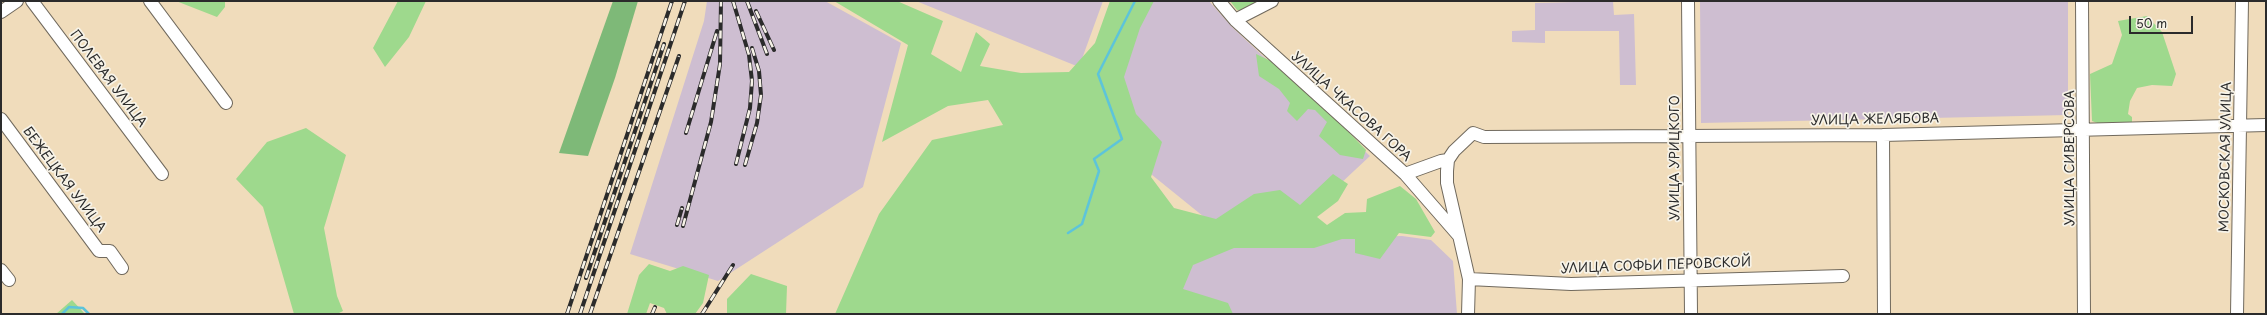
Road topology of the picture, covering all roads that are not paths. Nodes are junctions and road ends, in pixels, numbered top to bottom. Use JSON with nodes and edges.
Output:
{"nodes":[{"id":1,"x":17,"y":1,"type":"edge"},
{"id":2,"x":32,"y":1,"type":"edge"},
{"id":3,"x":150,"y":1,"type":"edge"},
{"id":4,"x":1219,"y":1,"type":"edge"},
{"id":5,"x":1272,"y":1,"type":"edge"},
{"id":6,"x":1688,"y":1,"type":"edge"},
{"id":7,"x":2082,"y":1,"type":"edge"},
{"id":8,"x":2242,"y":1,"type":"edge"},
{"id":9,"x":1,"y":12,"type":"edge"},
{"id":10,"x":1235,"y":20,"type":"junction"},
{"id":11,"x":226,"y":103,"type":"dead end"},
{"id":12,"x":1,"y":119,"type":"edge"},
{"id":13,"x":2241,"y":125,"type":"junction"},
{"id":14,"x":2266,"y":125,"type":"edge"},
{"id":15,"x":2084,"y":131,"type":"junction"},
{"id":16,"x":1883,"y":135,"type":"junction"},
{"id":17,"x":1689,"y":136,"type":"junction"},
{"id":18,"x":1448,"y":160,"type":"junction"},
{"id":19,"x":162,"y":174,"type":"dead end"},
{"id":20,"x":1405,"y":174,"type":"junction"},
{"id":21,"x":1460,"y":237,"type":"junction"},
{"id":22,"x":122,"y":268,"type":"dead end"},
{"id":23,"x":1,"y":270,"type":"edge"},
{"id":24,"x":1843,"y":276,"type":"dead end"},
{"id":25,"x":1469,"y":279,"type":"junction"},
{"id":26,"x":1691,"y":279,"type":"junction"},
{"id":27,"x":9,"y":280,"type":"dead end"},
{"id":28,"x":1468,"y":314,"type":"edge"},
{"id":29,"x":1691,"y":314,"type":"edge"},
{"id":30,"x":1884,"y":314,"type":"edge"},
{"id":31,"x":2084,"y":314,"type":"edge"},
{"id":32,"x":2237,"y":314,"type":"edge"}],
"edges":[{"from":1,"to":9,"type":"street"},
{"from":2,"to":19,"type":"street","name":"ПОЛЕВАЯ УЛИЦА"},
{"from":3,"to":11,"type":"street"},
{"from":4,"to":10,"type":"street","name":"УЛИЦА ЧКАСОВА ГОРА"},
{"from":5,"to":10,"type":"street"},
{"from":6,"to":17,"type":"street","name":"УЛИЦА УРИЦКОГО"},
{"from":7,"to":15,"type":"street","name":"УЛИЦА СИВЕРСОВА"},
{"from":8,"to":13,"type":"street","name":"МОСКОВСКАЯ УЛИЦА"},
{"from":10,"to":20,"type":"street","name":"УЛИЦА ЧКАСОВА ГОРА"},
{"from":12,"to":22,"type":"street","name":"БЕЖЕЦКАЯ УЛИЦА"},
{"from":13,"to":14,"type":"street","name":"УЛИЦА ЖЕЛЯБОВА"},
{"from":13,"to":15,"type":"street","name":"УЛИЦА ЖЕЛЯБОВА"},
{"from":13,"to":32,"type":"street","name":"МОСКОВСКАЯ УЛИЦА"},
{"from":15,"to":16,"type":"street","name":"УЛИЦА ЖЕЛЯБОВА"},
{"from":15,"to":31,"type":"street","name":"УЛИЦА СИВЕРСОВА"},
{"from":16,"to":17,"type":"street","name":"УЛИЦА ЖЕЛЯБОВА"},
{"from":16,"to":30,"type":"street"},
{"from":17,"to":18,"type":"street","name":"УЛИЦА ЖЕЛЯБОВА"},
{"from":17,"to":26,"type":"street","name":"УЛИЦА УРИЦКОГО"},
{"from":18,"to":20,"type":"street"},
{"from":18,"to":21,"type":"street"},
{"from":20,"to":21,"type":"street","name":"УЛИЦА ЧКАСОВА ГОРА"},
{"from":21,"to":25,"type":"street"},
{"from":23,"to":27,"type":"street"},
{"from":24,"to":26,"type":"street","name":"УЛИЦА СОФЬИ ПЕРОВСКОЙ"},
{"from":25,"to":26,"type":"street","name":"УЛИЦА СОФЬИ ПЕРОВСКОЙ"},
{"from":25,"to":28,"type":"street"},
{"from":26,"to":29,"type":"street","name":"УЛИЦА УРИЦКОГО"}]}
